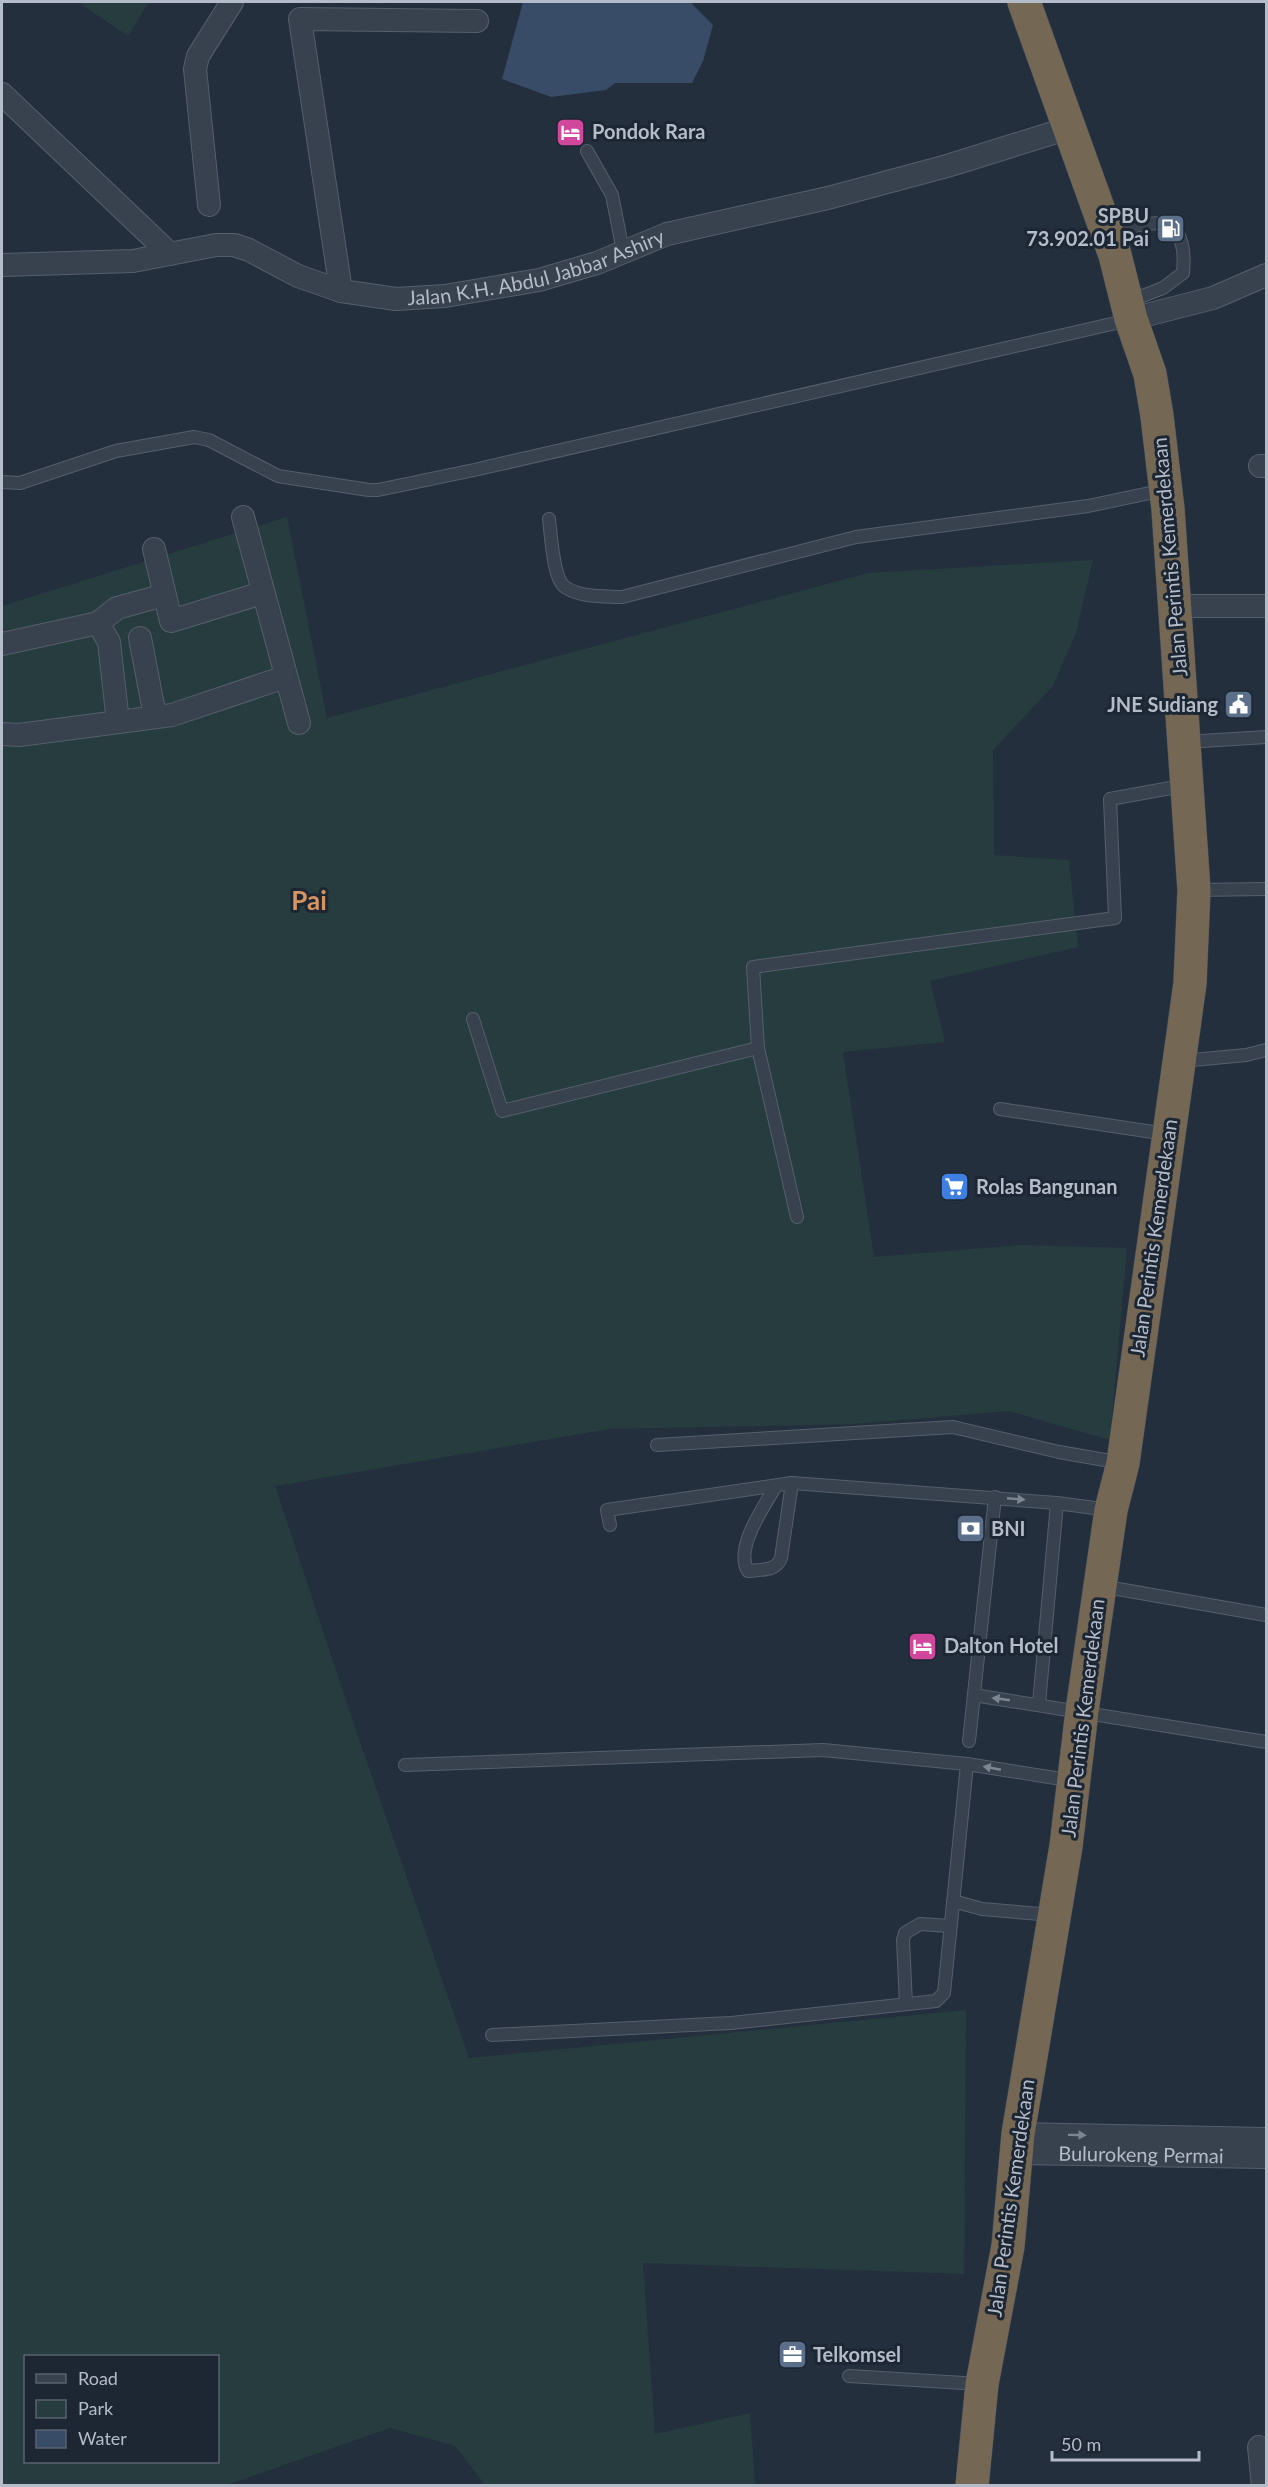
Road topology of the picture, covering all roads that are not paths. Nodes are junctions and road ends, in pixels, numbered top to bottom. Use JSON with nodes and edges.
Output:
{"nodes":[{"id":1,"x":232,"y":2,"type":"edge"},
{"id":2,"x":1027,"y":2,"type":"edge"},
{"id":3,"x":298,"y":10,"type":"edge"},
{"id":4,"x":477,"y":21,"type":"dead end"},
{"id":5,"x":2,"y":94,"type":"edge"},
{"id":6,"x":1069,"y":128,"type":"junction"},
{"id":7,"x":587,"y":151,"type":"dead end"},
{"id":8,"x":209,"y":205,"type":"dead end"},
{"id":9,"x":1108,"y":234,"type":"junction"},
{"id":10,"x":623,"y":251,"type":"junction"},
{"id":11,"x":170,"y":254,"type":"junction"},
{"id":12,"x":2,"y":265,"type":"edge"},
{"id":13,"x":1266,"y":275,"type":"edge"},
{"id":14,"x":341,"y":291,"type":"junction"},
{"id":15,"x":1128,"y":311,"type":"junction"},
{"id":16,"x":2,"y":482,"type":"edge"},
{"id":17,"x":1166,"y":489,"type":"junction"},
{"id":18,"x":243,"y":517,"type":"dead end"},
{"id":19,"x":549,"y":519,"type":"dead end"},
{"id":20,"x":154,"y":549,"type":"dead end"},
{"id":21,"x":262,"y":593,"type":"junction"},
{"id":22,"x":164,"y":595,"type":"junction"},
{"id":23,"x":1176,"y":606,"type":"junction"},
{"id":24,"x":1266,"y":606,"type":"edge"},
{"id":25,"x":171,"y":621,"type":"junction"},
{"id":26,"x":98,"y":623,"type":"junction"},
{"id":27,"x":140,"y":638,"type":"junction"},
{"id":28,"x":109,"y":642,"type":"junction"},
{"id":29,"x":2,"y":644,"type":"edge"},
{"id":30,"x":285,"y":677,"type":"junction"},
{"id":31,"x":154,"y":716,"type":"junction"},
{"id":32,"x":118,"y":722,"type":"junction"},
{"id":33,"x":299,"y":723,"type":"dead end"},
{"id":34,"x":2,"y":734,"type":"edge"},
{"id":35,"x":1266,"y":737,"type":"edge"},
{"id":36,"x":1185,"y":742,"type":"junction"},
{"id":37,"x":1188,"y":785,"type":"junction"},
{"id":38,"x":1266,"y":889,"type":"edge"},
{"id":39,"x":1194,"y":890,"type":"junction"},
{"id":40,"x":473,"y":1019,"type":"dead end"},
{"id":41,"x":758,"y":1048,"type":"junction"},
{"id":42,"x":1266,"y":1050,"type":"edge"},
{"id":43,"x":1179,"y":1061,"type":"junction"},
{"id":44,"x":1000,"y":1109,"type":"dead end"},
{"id":45,"x":1168,"y":1134,"type":"junction"},
{"id":46,"x":797,"y":1217,"type":"dead end"},
{"id":47,"x":657,"y":1445,"type":"dead end"},
{"id":48,"x":1123,"y":1463,"type":"junction"},
{"id":49,"x":792,"y":1483,"type":"junction"},
{"id":50,"x":776,"y":1486,"type":"junction"},
{"id":51,"x":995,"y":1497,"type":"junction"},
{"id":52,"x":1057,"y":1503,"type":"junction"},
{"id":53,"x":1111,"y":1510,"type":"junction"},
{"id":54,"x":610,"y":1525,"type":"dead end"},
{"id":55,"x":1100,"y":1586,"type":"junction"},
{"id":56,"x":1266,"y":1615,"type":"edge"},
{"id":57,"x":974,"y":1695,"type":"junction"},
{"id":58,"x":1039,"y":1704,"type":"junction"},
{"id":59,"x":1082,"y":1711,"type":"junction"},
{"id":60,"x":969,"y":1741,"type":"dead end"},
{"id":61,"x":1266,"y":1742,"type":"edge"},
{"id":62,"x":967,"y":1764,"type":"junction"},
{"id":63,"x":405,"y":1765,"type":"dead end"},
{"id":64,"x":1074,"y":1781,"type":"junction"},
{"id":65,"x":952,"y":1901,"type":"junction"},
{"id":66,"x":1054,"y":1915,"type":"junction"},
{"id":67,"x":950,"y":1926,"type":"junction"},
{"id":68,"x":906,"y":2004,"type":"junction"},
{"id":69,"x":492,"y":2035,"type":"dead end"},
{"id":70,"x":1266,"y":2139,"type":"edge"},
{"id":71,"x":1018,"y":2143,"type":"junction"},
{"id":72,"x":1266,"y":2157,"type":"edge"},
{"id":73,"x":849,"y":2376,"type":"dead end"},
{"id":74,"x":982,"y":2384,"type":"junction"},
{"id":75,"x":1259,"y":2447,"type":"dead end"},
{"id":76,"x":972,"y":2486,"type":"edge"},
{"id":77,"x":1263,"y":2486,"type":"edge"}],
"edges":[{"from":1,"to":8,"type":"street"},
{"from":2,"to":6,"type":"highway","name":"Jalan Perintis Kemerdekaan"},
{"from":3,"to":4,"type":"street"},
{"from":3,"to":14,"type":"street"},
{"from":5,"to":11,"type":"street"},
{"from":6,"to":9,"type":"highway","name":"Jalan Perintis Kemerdekaan"},
{"from":6,"to":10,"type":"street","name":"Jalan K.H. Abdul Jabbar Ashiry"},
{"from":7,"to":10,"type":"lane"},
{"from":9,"to":15,"type":"highway","name":"Jalan Perintis Kemerdekaan"},
{"from":9,"to":15,"type":"lane"},
{"from":10,"to":14,"type":"street","name":"Jalan K.H. Abdul Jabbar Ashiry"},
{"from":11,"to":12,"type":"street","name":"Jalan K.H. Abdul Jabbar Ashiry"},
{"from":11,"to":14,"type":"street","name":"Jalan K.H. Abdul Jabbar Ashiry"},
{"from":13,"to":15,"type":"street"},
{"from":15,"to":16,"type":"lane"},
{"from":15,"to":17,"type":"highway","name":"Jalan Perintis Kemerdekaan"},
{"from":17,"to":19,"type":"lane"},
{"from":17,"to":23,"type":"highway","name":"Jalan Perintis Kemerdekaan"},
{"from":18,"to":21,"type":"street"},
{"from":20,"to":22,"type":"street"},
{"from":21,"to":25,"type":"street"},
{"from":21,"to":30,"type":"street"},
{"from":22,"to":25,"type":"street"},
{"from":22,"to":26,"type":"street"},
{"from":23,"to":24,"type":"street"},
{"from":23,"to":36,"type":"highway","name":"Jalan Perintis Kemerdekaan"},
{"from":25,"to":27,"type":"street"},
{"from":26,"to":28,"type":"street"},
{"from":26,"to":29,"type":"street"},
{"from":27,"to":28,"type":"street"},
{"from":27,"to":31,"type":"street"},
{"from":28,"to":32,"type":"street"},
{"from":30,"to":31,"type":"street"},
{"from":30,"to":33,"type":"street"},
{"from":31,"to":32,"type":"street"},
{"from":32,"to":34,"type":"street"},
{"from":35,"to":36,"type":"lane"},
{"from":36,"to":37,"type":"highway","name":"Jalan Perintis Kemerdekaan"},
{"from":37,"to":39,"type":"highway","name":"Jalan Perintis Kemerdekaan"},
{"from":37,"to":41,"type":"lane"},
{"from":38,"to":39,"type":"lane"},
{"from":39,"to":43,"type":"highway","name":"Jalan Perintis Kemerdekaan"},
{"from":40,"to":41,"type":"lane"},
{"from":41,"to":46,"type":"lane"},
{"from":42,"to":43,"type":"lane"},
{"from":43,"to":45,"type":"highway","name":"Jalan Perintis Kemerdekaan"},
{"from":44,"to":45,"type":"lane"},
{"from":45,"to":48,"type":"highway","name":"Jalan Perintis Kemerdekaan"},
{"from":47,"to":48,"type":"lane"},
{"from":48,"to":53,"type":"highway","name":"Jalan Perintis Kemerdekaan"},
{"from":49,"to":50,"type":"lane"},
{"from":49,"to":50,"type":"lane"},
{"from":49,"to":51,"type":"lane"},
{"from":50,"to":54,"type":"lane"},
{"from":51,"to":52,"type":"lane","one_way":true},
{"from":51,"to":57,"type":"lane"},
{"from":52,"to":53,"type":"lane"},
{"from":52,"to":58,"type":"lane"},
{"from":53,"to":55,"type":"highway","name":"Jalan Perintis Kemerdekaan"},
{"from":55,"to":56,"type":"lane"},
{"from":55,"to":59,"type":"highway","name":"Jalan Perintis Kemerdekaan"},
{"from":58,"to":57,"type":"lane","one_way":true},
{"from":57,"to":60,"type":"lane"},
{"from":58,"to":59,"type":"lane"},
{"from":59,"to":61,"type":"lane"},
{"from":59,"to":64,"type":"highway","name":"Jalan Perintis Kemerdekaan"},
{"from":62,"to":63,"type":"lane"},
{"from":64,"to":62,"type":"lane","one_way":true},
{"from":62,"to":65,"type":"lane"},
{"from":64,"to":66,"type":"highway","name":"Jalan Perintis Kemerdekaan"},
{"from":65,"to":66,"type":"lane"},
{"from":65,"to":67,"type":"lane"},
{"from":66,"to":71,"type":"highway","name":"Jalan Perintis Kemerdekaan"},
{"from":67,"to":68,"type":"lane"},
{"from":67,"to":68,"type":"lane"},
{"from":68,"to":69,"type":"lane"},
{"from":71,"to":70,"type":"street","one_way":true},
{"from":71,"to":72,"type":"street","name":"Bulurokeng Permai"},
{"from":71,"to":74,"type":"highway","name":"Jalan Perintis Kemerdekaan"},
{"from":73,"to":74,"type":"lane"},
{"from":74,"to":76,"type":"highway","name":"Jalan Perintis Kemerdekaan"},
{"from":75,"to":77,"type":"street"}]}
